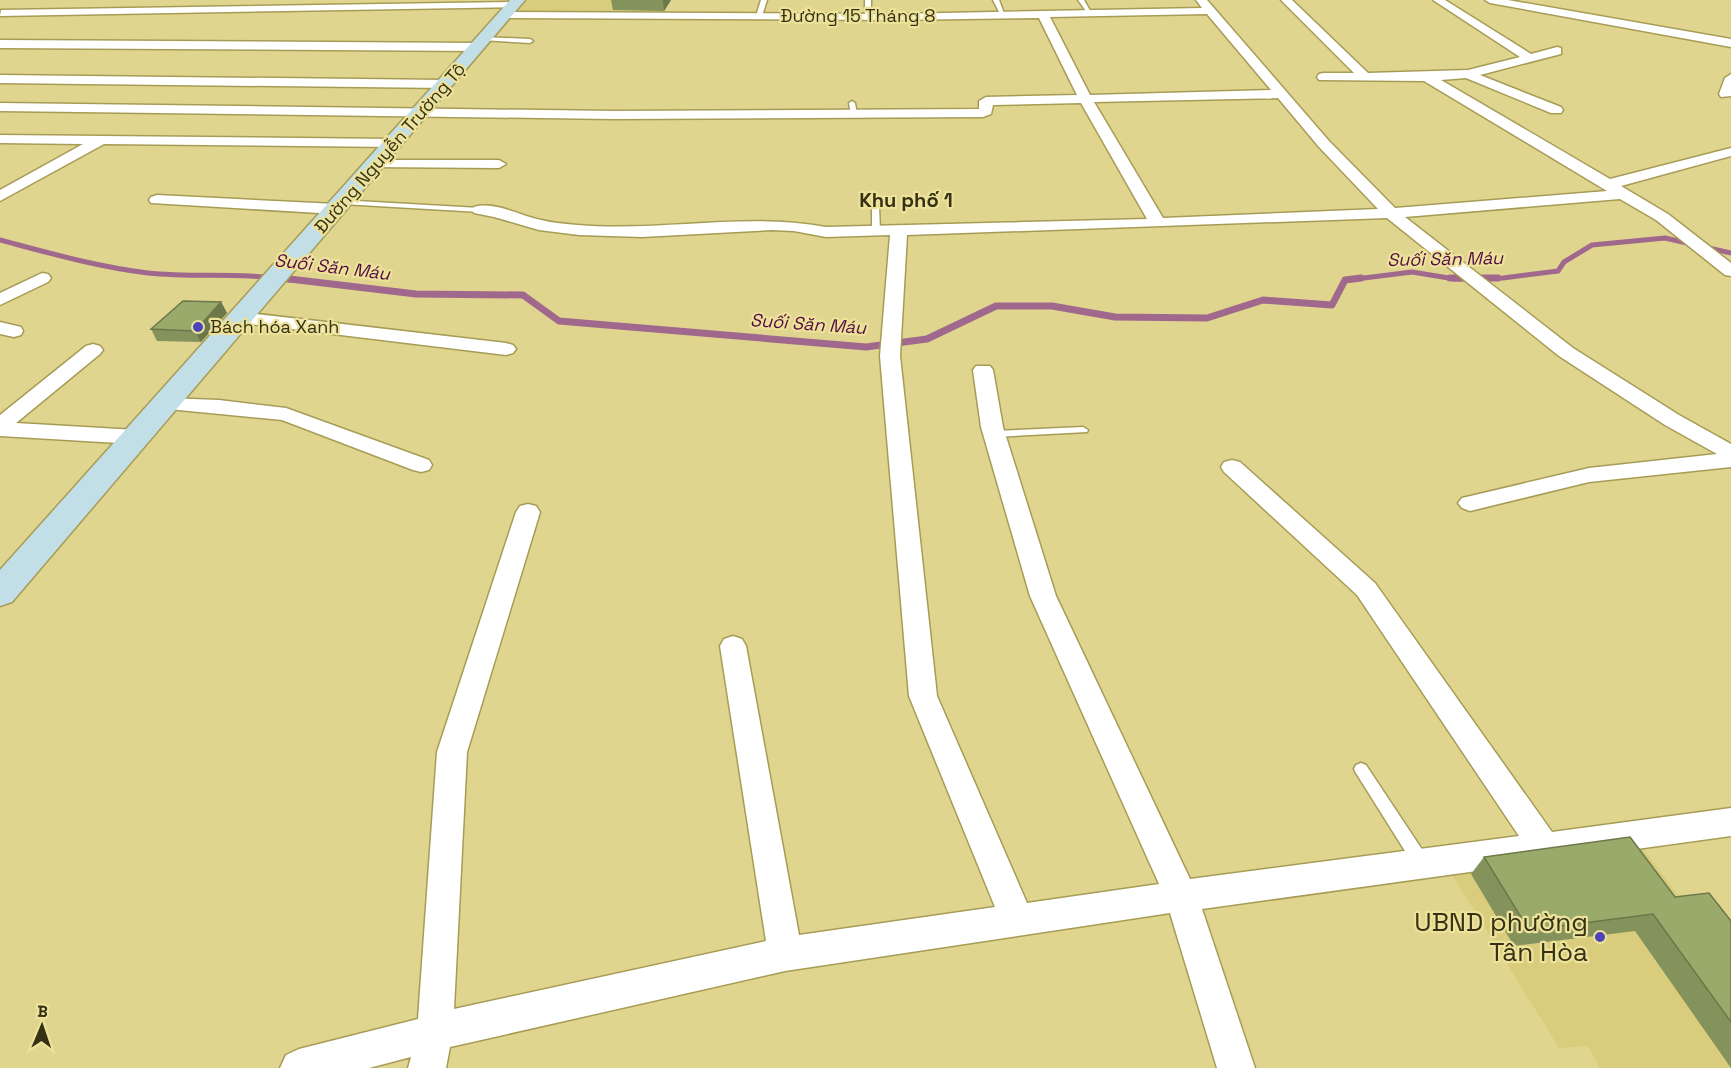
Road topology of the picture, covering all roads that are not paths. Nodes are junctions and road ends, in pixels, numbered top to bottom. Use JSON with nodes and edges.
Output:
{"nodes":[{"id":1,"x":764,"y":0,"type":"edge"},
{"id":2,"x":868,"y":0,"type":"edge"},
{"id":3,"x":952,"y":0,"type":"edge"},
{"id":4,"x":996,"y":0,"type":"edge"},
{"id":5,"x":1081,"y":0,"type":"edge"},
{"id":6,"x":1286,"y":0,"type":"edge"},
{"id":7,"x":1438,"y":0,"type":"edge"},
{"id":8,"x":1490,"y":0,"type":"edge"},
{"id":9,"x":1206,"y":6,"type":"edge"},
{"id":10,"x":1,"y":13,"type":"edge"},
{"id":11,"x":1090,"y":13,"type":"junction"},
{"id":12,"x":1043,"y":14,"type":"junction"},
{"id":13,"x":1003,"y":15,"type":"junction"},
{"id":14,"x":759,"y":16,"type":"junction"},
{"id":15,"x":958,"y":16,"type":"junction"},
{"id":16,"x":868,"y":17,"type":"junction"},
{"id":17,"x":498,"y":21,"type":"edge"},
{"id":18,"x":530,"y":41,"type":"dead end"},
{"id":19,"x":1731,"y":43,"type":"edge"},
{"id":20,"x":0,"y":44,"type":"edge"},
{"id":21,"x":1557,"y":51,"type":"dead end"},
{"id":22,"x":1531,"y":59,"type":"junction"},
{"id":23,"x":1468,"y":74,"type":"junction"},
{"id":24,"x":1323,"y":77,"type":"dead end"},
{"id":25,"x":1365,"y":77,"type":"junction"},
{"id":26,"x":1427,"y":77,"type":"junction"},
{"id":27,"x":1731,"y":78,"type":"edge"},
{"id":28,"x":0,"y":79,"type":"edge"},
{"id":29,"x":445,"y":84,"type":"junction"},
{"id":30,"x":1281,"y":94,"type":"junction"},
{"id":31,"x":1726,"y":94,"type":"dead end"},
{"id":32,"x":1085,"y":98,"type":"junction"},
{"id":33,"x":0,"y":107,"type":"edge"},
{"id":34,"x":1556,"y":110,"type":"dead end"},
{"id":35,"x":419,"y":114,"type":"junction"},
{"id":36,"x":0,"y":139,"type":"edge"},
{"id":37,"x":101,"y":140,"type":"junction"},
{"id":38,"x":394,"y":143,"type":"junction"},
{"id":39,"x":1731,"y":152,"type":"edge"},
{"id":40,"x":376,"y":164,"type":"junction"},
{"id":41,"x":499,"y":164,"type":"dead end"},
{"id":42,"x":1613,"y":189,"type":"junction"},
{"id":43,"x":0,"y":196,"type":"edge"},
{"id":44,"x":156,"y":200,"type":"dead end"},
{"id":45,"x":339,"y":206,"type":"junction"},
{"id":46,"x":875,"y":206,"type":"dead end"},
{"id":47,"x":480,"y":210,"type":"joint"},
{"id":48,"x":1390,"y":214,"type":"junction"},
{"id":49,"x":1158,"y":223,"type":"junction"},
{"id":50,"x":899,"y":230,"type":"junction"},
{"id":51,"x":876,"y":231,"type":"junction"},
{"id":52,"x":1731,"y":271,"type":"edge"},
{"id":53,"x":42,"y":278,"type":"dead end"},
{"id":54,"x":0,"y":300,"type":"edge"},
{"id":55,"x":240,"y":318,"type":"junction"},
{"id":56,"x":506,"y":349,"type":"dead end"},
{"id":57,"x":93,"y":350,"type":"dead end"},
{"id":58,"x":983,"y":370,"type":"dead end"},
{"id":59,"x":165,"y":404,"type":"junction"},
{"id":60,"x":0,"y":428,"type":"edge"},
{"id":61,"x":1083,"y":430,"type":"dead end"},
{"id":62,"x":994,"y":434,"type":"junction"},
{"id":63,"x":136,"y":437,"type":"junction"},
{"id":64,"x":1731,"y":453,"type":"edge"},
{"id":65,"x":1731,"y":460,"type":"edge"},
{"id":66,"x":421,"y":465,"type":"dead end"},
{"id":67,"x":1232,"y":467,"type":"dead end"},
{"id":68,"x":1470,"y":503,"type":"dead end"},
{"id":69,"x":528,"y":512,"type":"dead end"},
{"id":70,"x":0,"y":593,"type":"edge"},
{"id":71,"x":733,"y":646,"type":"dead end"},
{"id":72,"x":1361,"y":769,"type":"dead end"},
{"id":73,"x":1731,"y":822,"type":"edge"},
{"id":74,"x":1544,"y":846,"type":"junction"},
{"id":75,"x":1421,"y":863,"type":"junction"},
{"id":76,"x":1181,"y":896,"type":"junction"},
{"id":77,"x":1018,"y":921,"type":"junction"},
{"id":78,"x":785,"y":954,"type":"junction"},
{"id":79,"x":435,"y":1032,"type":"junction"},
{"id":80,"x":299,"y":1068,"type":"edge"},
{"id":81,"x":427,"y":1068,"type":"edge"},
{"id":82,"x":1236,"y":1068,"type":"edge"}],
"edges":[{"from":1,"to":14,"type":"lane"},
{"from":2,"to":16,"type":"lane"},
{"from":3,"to":15,"type":"street"},
{"from":4,"to":13,"type":"lane"},
{"from":5,"to":11,"type":"lane"},
{"from":6,"to":25,"type":"street"},
{"from":7,"to":22,"type":"street"},
{"from":8,"to":19,"type":"street"},
{"from":9,"to":11,"type":"street","name":"Đường 15 Tháng 8"},
{"from":9,"to":30,"type":"street"},
{"from":10,"to":17,"type":"street"},
{"from":11,"to":12,"type":"street","name":"Đường 15 Tháng 8"},
{"from":12,"to":13,"type":"street","name":"Đường 15 Tháng 8"},
{"from":12,"to":32,"type":"street"},
{"from":13,"to":15,"type":"street","name":"Đường 15 Tháng 8"},
{"from":14,"to":16,"type":"street","name":"Đường 15 Tháng 8"},
{"from":14,"to":17,"type":"street","name":"Đường 15 Tháng 8"},
{"from":15,"to":16,"type":"street","name":"Đường 15 Tháng 8"},
{"from":17,"to":18,"type":"lane"},
{"from":17,"to":20,"type":"street"},
{"from":17,"to":29,"type":"main road","name":"Đường Nguyễn Trường Tộ"},
{"from":21,"to":22,"type":"street"},
{"from":22,"to":23,"type":"street"},
{"from":23,"to":26,"type":"street"},
{"from":23,"to":34,"type":"street"},
{"from":24,"to":25,"type":"street"},
{"from":25,"to":26,"type":"street"},
{"from":26,"to":42,"type":"street"},
{"from":27,"to":31,"type":"street"},
{"from":28,"to":29,"type":"street"},
{"from":29,"to":35,"type":"main road","name":"Đường Nguyễn Trường Tộ"},
{"from":30,"to":32,"type":"street"},
{"from":30,"to":48,"type":"street"},
{"from":32,"to":35,"type":"street"},
{"from":32,"to":49,"type":"street"},
{"from":33,"to":35,"type":"street"},
{"from":35,"to":38,"type":"main road","name":"Đường Nguyễn Trường Tộ"},
{"from":36,"to":37,"type":"street"},
{"from":37,"to":38,"type":"street"},
{"from":37,"to":43,"type":"street"},
{"from":38,"to":40,"type":"main road","name":"Đường Nguyễn Trường Tộ"},
{"from":39,"to":42,"type":"street"},
{"from":40,"to":41,"type":"street"},
{"from":40,"to":45,"type":"main road","name":"Đường Nguyễn Trường Tộ"},
{"from":42,"to":48,"type":"street"},
{"from":42,"to":52,"type":"street"},
{"from":44,"to":45,"type":"street"},
{"from":45,"to":47,"type":"lane"},
{"from":45,"to":55,"type":"main road","name":"Đường Nguyễn Trường Tộ"},
{"from":46,"to":51,"type":"lane"},
{"from":47,"to":51,"type":"street"},
{"from":48,"to":49,"type":"street"},
{"from":48,"to":64,"type":"street"},
{"from":49,"to":50,"type":"street"},
{"from":50,"to":51,"type":"street"},
{"from":50,"to":77,"type":"street"},
{"from":53,"to":54,"type":"street"},
{"from":55,"to":56,"type":"street"},
{"from":55,"to":59,"type":"main road","name":"Đường Nguyễn Trường Tộ"},
{"from":57,"to":60,"type":"street"},
{"from":58,"to":62,"type":"street"},
{"from":59,"to":63,"type":"main road","name":"Đường Nguyễn Trường Tộ"},
{"from":59,"to":66,"type":"street"},
{"from":60,"to":63,"type":"street"},
{"from":61,"to":62,"type":"lane"},
{"from":62,"to":76,"type":"street"},
{"from":63,"to":70,"type":"main road","name":"Đường Nguyễn Trường Tộ"},
{"from":65,"to":68,"type":"street"},
{"from":67,"to":74,"type":"street"},
{"from":69,"to":79,"type":"street"},
{"from":71,"to":78,"type":"street"},
{"from":72,"to":75,"type":"lane"},
{"from":73,"to":74,"type":"street"},
{"from":74,"to":75,"type":"street"},
{"from":75,"to":76,"type":"street"},
{"from":76,"to":77,"type":"street"},
{"from":76,"to":82,"type":"street"},
{"from":77,"to":78,"type":"street"},
{"from":78,"to":79,"type":"street"},
{"from":79,"to":80,"type":"street"},
{"from":79,"to":81,"type":"street"}]}
